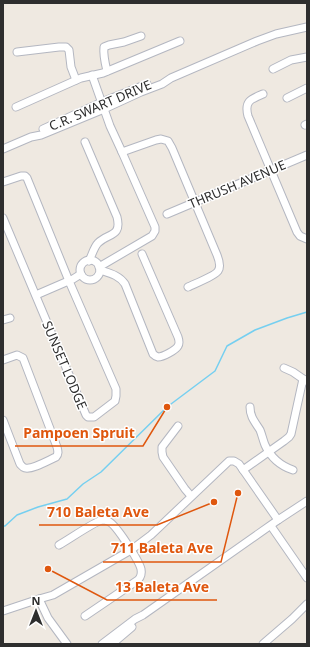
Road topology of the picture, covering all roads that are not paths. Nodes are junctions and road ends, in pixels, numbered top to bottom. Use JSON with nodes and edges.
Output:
{"nodes":[{"id":1,"x":307,"y":27,"type":"edge"},
{"id":2,"x":141,"y":36,"type":"dead end"},
{"id":3,"x":180,"y":41,"type":"dead end"},
{"id":4,"x":17,"y":52,"type":"dead end"},
{"id":5,"x":307,"y":57,"type":"edge"},
{"id":6,"x":273,"y":69,"type":"dead end"},
{"id":7,"x":107,"y":71,"type":"junction"},
{"id":8,"x":92,"y":75,"type":"junction"},
{"id":9,"x":76,"y":80,"type":"junction"},
{"id":10,"x":307,"y":88,"type":"edge"},
{"id":11,"x":263,"y":94,"type":"dead end"},
{"id":12,"x":287,"y":98,"type":"dead end"},
{"id":13,"x":103,"y":105,"type":"junction"},
{"id":14,"x":16,"y":107,"type":"dead end"},
{"id":15,"x":85,"y":142,"type":"dead end"},
{"id":16,"x":3,"y":149,"type":"edge"},
{"id":17,"x":122,"y":152,"type":"junction"},
{"id":18,"x":307,"y":155,"type":"edge"},
{"id":19,"x":270,"y":170,"type":"junction"},
{"id":20,"x":3,"y":182,"type":"edge"},
{"id":21,"x":195,"y":202,"type":"junction"},
{"id":22,"x":167,"y":214,"type":"dead end"},
{"id":23,"x":3,"y":218,"type":"edge"},
{"id":24,"x":307,"y":239,"type":"edge"},
{"id":25,"x":142,"y":254,"type":"dead end"},
{"id":26,"x":89,"y":261,"type":"junction"},
{"id":27,"x":99,"y":268,"type":"junction"},
{"id":28,"x":81,"y":274,"type":"junction"},
{"id":29,"x":69,"y":281,"type":"junction"},
{"id":30,"x":188,"y":287,"type":"dead end"},
{"id":31,"x":36,"y":295,"type":"junction"},
{"id":32,"x":3,"y":360,"type":"edge"},
{"id":33,"x":284,"y":368,"type":"dead end"},
{"id":34,"x":305,"y":380,"type":"edge"},
{"id":35,"x":250,"y":407,"type":"dead end"},
{"id":36,"x":3,"y":420,"type":"edge"},
{"id":37,"x":178,"y":426,"type":"dead end"},
{"id":38,"x":269,"y":452,"type":"junction"},
{"id":39,"x":244,"y":470,"type":"junction"},
{"id":40,"x":293,"y":470,"type":"dead end"},
{"id":41,"x":191,"y":496,"type":"junction"},
{"id":42,"x":307,"y":501,"type":"edge"},
{"id":43,"x":278,"y":520,"type":"junction"},
{"id":44,"x":271,"y":526,"type":"junction"},
{"id":45,"x":59,"y":545,"type":"dead end"},
{"id":46,"x":131,"y":550,"type":"junction"},
{"id":47,"x":307,"y":578,"type":"edge"},
{"id":48,"x":39,"y":599,"type":"junction"},
{"id":49,"x":307,"y":604,"type":"edge"},
{"id":50,"x":3,"y":611,"type":"edge"},
{"id":51,"x":143,"y":615,"type":"junction"},
{"id":52,"x":85,"y":616,"type":"dead end"},
{"id":53,"x":67,"y":644,"type":"edge"},
{"id":54,"x":102,"y":644,"type":"edge"},
{"id":55,"x":112,"y":644,"type":"edge"},
{"id":56,"x":263,"y":644,"type":"edge"}],
"edges":[{"from":1,"to":13,"type":"street","name":"C.R. SWART DRIVE"},
{"from":2,"to":7,"type":"street"},
{"from":3,"to":7,"type":"street"},
{"from":4,"to":9,"type":"street"},
{"from":5,"to":6,"type":"street"},
{"from":7,"to":8,"type":"street"},
{"from":8,"to":9,"type":"street"},
{"from":8,"to":13,"type":"street"},
{"from":9,"to":14,"type":"street"},
{"from":10,"to":12,"type":"street"},
{"from":11,"to":19,"type":"street"},
{"from":13,"to":16,"type":"street","name":"C.R. SWART DRIVE"},
{"from":13,"to":17,"type":"street"},
{"from":15,"to":26,"type":"street"},
{"from":17,"to":21,"type":"street"},
{"from":17,"to":27,"type":"street"},
{"from":18,"to":19,"type":"street","name":"THRUSH AVENUE"},
{"from":19,"to":21,"type":"street","name":"THRUSH AVENUE"},
{"from":19,"to":24,"type":"street"},
{"from":20,"to":29,"type":"street","name":"SUNSET LODGE"},
{"from":21,"to":22,"type":"street","name":"THRUSH AVENUE"},
{"from":21,"to":30,"type":"street"},
{"from":23,"to":31,"type":"street","name":"SUNSET LODGE"},
{"from":25,"to":27,"type":"street"},
{"from":26,"to":27,"type":"street"},
{"from":26,"to":28,"type":"street"},
{"from":27,"to":28,"type":"street"},
{"from":28,"to":29,"type":"street"},
{"from":29,"to":31,"type":"street"},
{"from":29,"to":31,"type":"street","name":"SUNSET LODGE"},
{"from":32,"to":36,"type":"street"},
{"from":33,"to":34,"type":"street"},
{"from":34,"to":38,"type":"street"},
{"from":35,"to":38,"type":"street"},
{"from":37,"to":41,"type":"street"},
{"from":38,"to":39,"type":"street"},
{"from":38,"to":40,"type":"street"},
{"from":39,"to":41,"type":"street"},
{"from":39,"to":43,"type":"street"},
{"from":41,"to":46,"type":"street"},
{"from":42,"to":43,"type":"street"},
{"from":43,"to":44,"type":"street"},
{"from":44,"to":47,"type":"street"},
{"from":44,"to":51,"type":"street"},
{"from":45,"to":46,"type":"street"},
{"from":46,"to":48,"type":"street"},
{"from":46,"to":52,"type":"street"},
{"from":48,"to":50,"type":"street"},
{"from":48,"to":53,"type":"street"},
{"from":49,"to":56,"type":"street"},
{"from":51,"to":54,"type":"street"},
{"from":51,"to":55,"type":"street"}]}
